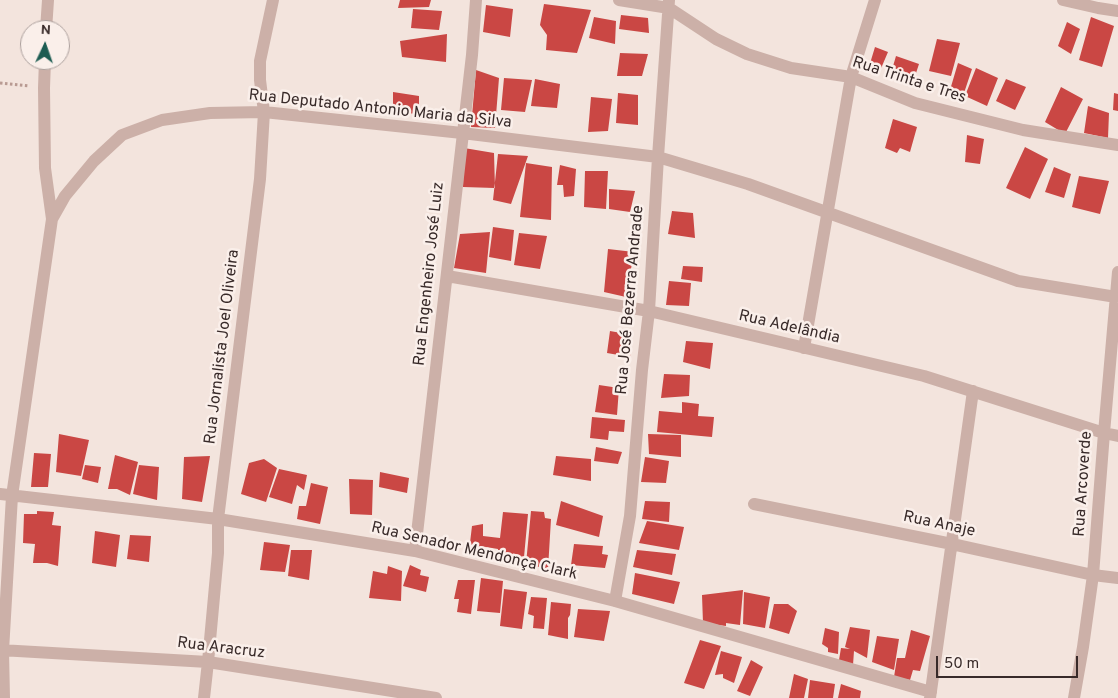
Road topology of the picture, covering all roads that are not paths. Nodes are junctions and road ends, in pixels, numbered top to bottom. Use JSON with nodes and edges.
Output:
{"nodes":[{"id":1,"x":48,"y":0,"type":"edge"},
{"id":2,"x":273,"y":0,"type":"edge"},
{"id":3,"x":476,"y":0,"type":"edge"},
{"id":4,"x":619,"y":0,"type":"edge"},
{"id":5,"x":874,"y":0,"type":"edge"},
{"id":6,"x":1063,"y":0,"type":"edge"},
{"id":7,"x":669,"y":4,"type":"edge"},
{"id":8,"x":1099,"y":4,"type":"edge"},
{"id":9,"x":1118,"y":11,"type":"edge"},
{"id":10,"x":47,"y":20,"type":"edge"},
{"id":11,"x":45,"y":70,"type":"edge"},
{"id":12,"x":851,"y":77,"type":"junction"},
{"id":13,"x":264,"y":112,"type":"junction"},
{"id":14,"x":462,"y":133,"type":"junction"},
{"id":15,"x":1118,"y":145,"type":"edge"},
{"id":16,"x":658,"y":157,"type":"junction"},
{"id":17,"x":827,"y":212,"type":"junction"},
{"id":18,"x":52,"y":219,"type":"junction"},
{"id":19,"x":1118,"y":272,"type":"edge"},
{"id":20,"x":446,"y":276,"type":"junction"},
{"id":21,"x":1116,"y":297,"type":"junction"},
{"id":22,"x":649,"y":311,"type":"junction"},
{"id":23,"x":804,"y":348,"type":"junction"},
{"id":24,"x":973,"y":391,"type":"junction"},
{"id":25,"x":1104,"y":433,"type":"junction"},
{"id":26,"x":1118,"y":436,"type":"edge"},
{"id":27,"x":6,"y":495,"type":"edge"},
{"id":28,"x":754,"y":504,"type":"dead end"},
{"id":29,"x":218,"y":519,"type":"junction"},
{"id":30,"x":952,"y":544,"type":"junction"},
{"id":31,"x":415,"y":551,"type":"junction"},
{"id":32,"x":1093,"y":575,"type":"junction"},
{"id":33,"x":1118,"y":578,"type":"edge"},
{"id":34,"x":615,"y":601,"type":"junction"},
{"id":35,"x":2,"y":650,"type":"edge"},
{"id":36,"x":208,"y":662,"type":"junction"},
{"id":37,"x":931,"y":695,"type":"edge"},
{"id":38,"x":4,"y":698,"type":"edge"},
{"id":39,"x":204,"y":698,"type":"edge"},
{"id":40,"x":436,"y":698,"type":"edge"},
{"id":41,"x":1074,"y":698,"type":"edge"}],
"edges":[{"from":1,"to":10,"type":"street"},
{"from":2,"to":13,"type":"street","name":"Rua Jornalista Joel Oliveira"},
{"from":3,"to":14,"type":"street","name":"Rua Engenheiro José Luiz"},
{"from":4,"to":7,"type":"street","name":"Rua Trinta e Tres"},
{"from":5,"to":12,"type":"street"},
{"from":6,"to":8,"type":"street"},
{"from":7,"to":12,"type":"street","name":"Rua Trinta e Tres"},
{"from":7,"to":16,"type":"street","name":"Rua José Bezerra Andrade"},
{"from":8,"to":9,"type":"street"},
{"from":11,"to":18,"type":"street"},
{"from":12,"to":15,"type":"street","name":"Rua Trinta e Tres"},
{"from":12,"to":17,"type":"street"},
{"from":13,"to":14,"type":"street","name":"Rua Deputado Antonio Maria da Silva"},
{"from":13,"to":18,"type":"street","name":"Rua Deputado Antonio Maria da Silva"},
{"from":13,"to":29,"type":"street","name":"Rua Jornalista Joel Oliveira"},
{"from":14,"to":16,"type":"street","name":"Rua Deputado Antonio Maria da Silva"},
{"from":14,"to":20,"type":"street","name":"Rua Engenheiro José Luiz"},
{"from":16,"to":17,"type":"street"},
{"from":16,"to":22,"type":"street","name":"Rua José Bezerra Andrade"},
{"from":17,"to":21,"type":"street"},
{"from":17,"to":23,"type":"street"},
{"from":18,"to":27,"type":"street"},
{"from":19,"to":21,"type":"street","name":"Rua Arcoverde"},
{"from":20,"to":22,"type":"street","name":"Rua Adelândia"},
{"from":20,"to":31,"type":"street","name":"Rua Engenheiro José Luiz"},
{"from":21,"to":25,"type":"street","name":"Rua Arcoverde"},
{"from":22,"to":23,"type":"street","name":"Rua Adelândia"},
{"from":22,"to":34,"type":"street","name":"Rua José Bezerra Andrade"},
{"from":23,"to":24,"type":"street","name":"Rua Adelândia"},
{"from":24,"to":25,"type":"street","name":"Rua Adelândia"},
{"from":24,"to":30,"type":"street"},
{"from":25,"to":26,"type":"street","name":"Rua Adelândia"},
{"from":25,"to":32,"type":"street","name":"Rua Arcoverde"},
{"from":27,"to":29,"type":"street","name":"Rua Senador Mendonça Clark"},
{"from":27,"to":35,"type":"street"},
{"from":28,"to":30,"type":"street","name":"Rua Anaje"},
{"from":29,"to":31,"type":"street","name":"Rua Senador Mendonça Clark"},
{"from":29,"to":36,"type":"street","name":"Rua Jornalista Joel Oliveira"},
{"from":30,"to":32,"type":"street","name":"Rua Anaje"},
{"from":30,"to":37,"type":"street"},
{"from":31,"to":34,"type":"street","name":"Rua Senador Mendonça Clark"},
{"from":32,"to":33,"type":"street","name":"Rua Anaje"},
{"from":32,"to":41,"type":"street","name":"Rua Arcoverde"},
{"from":34,"to":37,"type":"street","name":"Rua Senador Mendonça Clark"},
{"from":35,"to":36,"type":"street","name":"Rua Aracruz"},
{"from":35,"to":38,"type":"street"},
{"from":36,"to":39,"type":"street","name":"Rua Jornalista Joel Oliveira"},
{"from":36,"to":40,"type":"street","name":"Rua Aracruz"}]}
